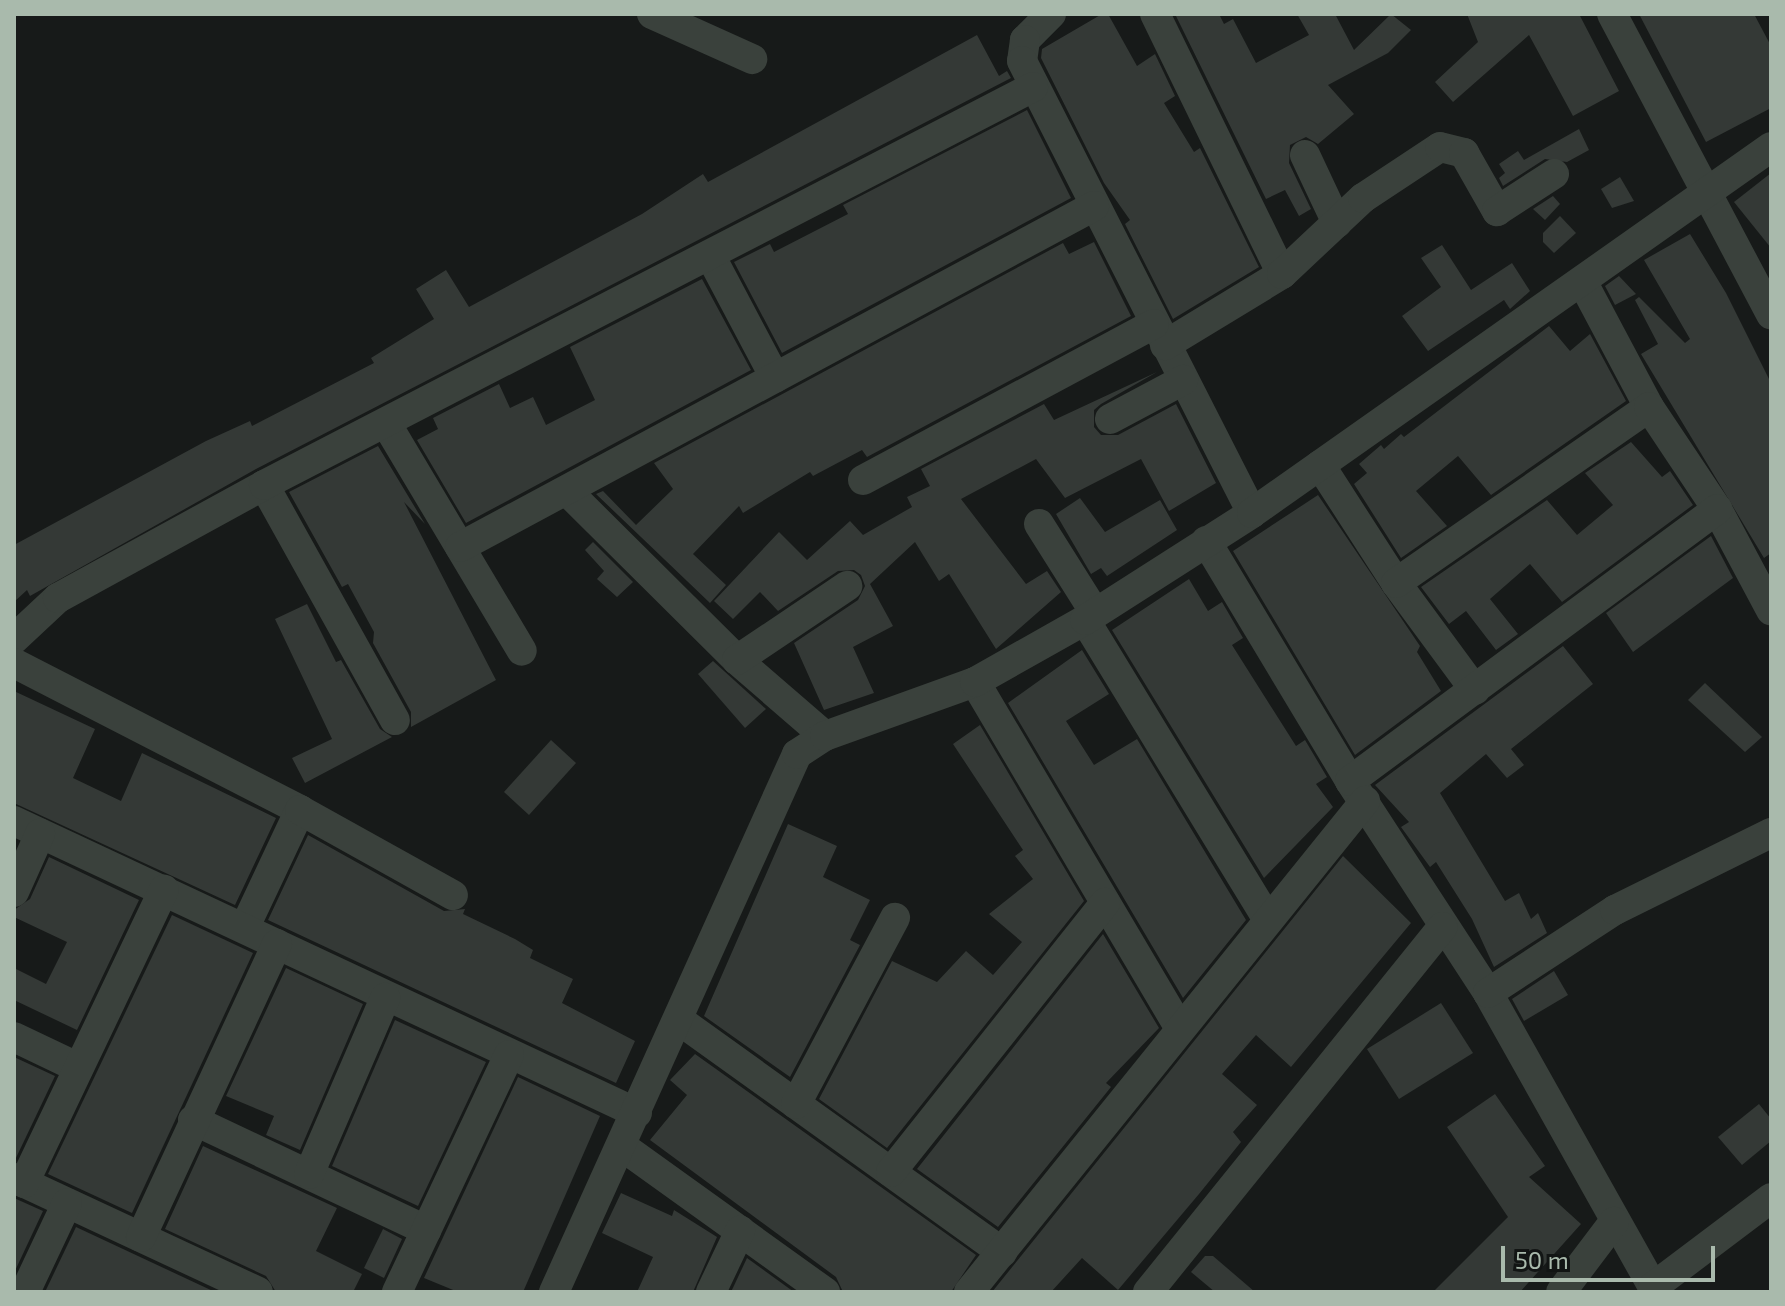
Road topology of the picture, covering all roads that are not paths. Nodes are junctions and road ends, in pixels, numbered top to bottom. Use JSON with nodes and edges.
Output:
{"nodes":[{"id":1,"x":652,"y":14,"type":"edge"},
{"id":2,"x":1051,"y":14,"type":"edge"},
{"id":3,"x":1155,"y":14,"type":"edge"},
{"id":4,"x":1612,"y":14,"type":"edge"},
{"id":5,"x":752,"y":59,"type":"dead end"},
{"id":6,"x":1033,"y":87,"type":"junction"},
{"id":7,"x":1771,"y":147,"type":"edge"},
{"id":8,"x":1305,"y":155,"type":"dead end"},
{"id":9,"x":1554,"y":174,"type":"dead end"},
{"id":10,"x":1709,"y":191,"type":"junction"},
{"id":11,"x":1094,"y":206,"type":"junction"},
{"id":12,"x":1337,"y":223,"type":"junction"},
{"id":13,"x":710,"y":255,"type":"junction"},
{"id":14,"x":1282,"y":274,"type":"junction"},
{"id":15,"x":1582,"y":281,"type":"junction"},
{"id":16,"x":1771,"y":314,"type":"edge"},
{"id":17,"x":1160,"y":334,"type":"junction"},
{"id":18,"x":775,"y":378,"type":"junction"},
{"id":19,"x":1183,"y":380,"type":"junction"},
{"id":20,"x":1649,"y":407,"type":"junction"},
{"id":21,"x":1110,"y":419,"type":"dead end"},
{"id":22,"x":386,"y":423,"type":"junction"},
{"id":23,"x":1320,"y":465,"type":"junction"},
{"id":24,"x":863,"y":480,"type":"dead end"},
{"id":25,"x":264,"y":485,"type":"junction"},
{"id":26,"x":567,"y":491,"type":"junction"},
{"id":27,"x":1717,"y":509,"type":"junction"},
{"id":28,"x":1252,"y":513,"type":"junction"},
{"id":29,"x":1039,"y":524,"type":"dead end"},
{"id":30,"x":1206,"y":541,"type":"junction"},
{"id":31,"x":460,"y":547,"type":"junction"},
{"id":32,"x":1396,"y":583,"type":"junction"},
{"id":33,"x":847,"y":586,"type":"dead end"},
{"id":34,"x":1771,"y":610,"type":"edge"},
{"id":35,"x":1090,"y":617,"type":"junction"},
{"id":36,"x":14,"y":639,"type":"edge"},
{"id":37,"x":522,"y":651,"type":"dead end"},
{"id":38,"x":737,"y":660,"type":"junction"},
{"id":39,"x":14,"y":663,"type":"edge"},
{"id":40,"x":975,"y":682,"type":"junction"},
{"id":41,"x":1475,"y":690,"type":"junction"},
{"id":42,"x":395,"y":720,"type":"dead end"},
{"id":43,"x":825,"y":736,"type":"junction"},
{"id":44,"x":1357,"y":791,"type":"junction"},
{"id":45,"x":300,"y":810,"type":"junction"},
{"id":46,"x":27,"y":828,"type":"edge"},
{"id":47,"x":1771,"y":833,"type":"edge"},
{"id":48,"x":164,"y":890,"type":"junction"},
{"id":49,"x":14,"y":892,"type":"edge"},
{"id":50,"x":453,"y":895,"type":"dead end"},
{"id":51,"x":1105,"y":903,"type":"junction"},
{"id":52,"x":895,"y":918,"type":"dead end"},
{"id":53,"x":1268,"y":920,"type":"junction"},
{"id":54,"x":245,"y":927,"type":"junction"},
{"id":55,"x":1442,"y":927,"type":"junction"},
{"id":56,"x":277,"y":944,"type":"junction"},
{"id":57,"x":1488,"y":993,"type":"junction"},
{"id":58,"x":385,"y":998,"type":"junction"},
{"id":59,"x":679,"y":1020,"type":"junction"},
{"id":60,"x":1180,"y":1029,"type":"junction"},
{"id":61,"x":14,"y":1037,"type":"edge"},
{"id":62,"x":509,"y":1055,"type":"junction"},
{"id":63,"x":77,"y":1067,"type":"junction"},
{"id":64,"x":796,"y":1104,"type":"junction"},
{"id":65,"x":637,"y":1113,"type":"junction"},
{"id":66,"x":193,"y":1120,"type":"junction"},
{"id":67,"x":623,"y":1147,"type":"junction"},
{"id":68,"x":891,"y":1172,"type":"junction"},
{"id":69,"x":309,"y":1174,"type":"junction"},
{"id":70,"x":19,"y":1180,"type":"edge"},
{"id":71,"x":1771,"y":1198,"type":"edge"},
{"id":72,"x":67,"y":1203,"type":"junction"},
{"id":73,"x":1614,"y":1222,"type":"junction"},
{"id":74,"x":426,"y":1230,"type":"junction"},
{"id":75,"x":740,"y":1231,"type":"junction"},
{"id":76,"x":141,"y":1237,"type":"junction"},
{"id":77,"x":1002,"y":1252,"type":"junction"},
{"id":78,"x":1655,"y":1290,"type":"edge"},
{"id":79,"x":25,"y":1292,"type":"edge"},
{"id":80,"x":258,"y":1292,"type":"edge"},
{"id":81,"x":397,"y":1292,"type":"edge"},
{"id":82,"x":554,"y":1292,"type":"edge"},
{"id":83,"x":711,"y":1292,"type":"edge"},
{"id":84,"x":825,"y":1292,"type":"edge"},
{"id":85,"x":969,"y":1292,"type":"edge"},
{"id":86,"x":1148,"y":1292,"type":"edge"},
{"id":87,"x":1561,"y":1292,"type":"edge"}],
"edges":[{"from":1,"to":5,"type":"street"},
{"from":2,"to":6,"type":"street"},
{"from":3,"to":14,"type":"street"},
{"from":4,"to":10,"type":"street"},
{"from":6,"to":11,"type":"street"},
{"from":6,"to":13,"type":"street"},
{"from":7,"to":10,"type":"street"},
{"from":8,"to":12,"type":"street"},
{"from":9,"to":12,"type":"street"},
{"from":10,"to":15,"type":"street"},
{"from":10,"to":16,"type":"street"},
{"from":11,"to":17,"type":"street"},
{"from":11,"to":18,"type":"street"},
{"from":12,"to":14,"type":"street"},
{"from":13,"to":18,"type":"street"},
{"from":13,"to":22,"type":"street"},
{"from":14,"to":17,"type":"street"},
{"from":15,"to":20,"type":"street"},
{"from":15,"to":23,"type":"street"},
{"from":17,"to":19,"type":"street"},
{"from":17,"to":24,"type":"street"},
{"from":18,"to":26,"type":"street"},
{"from":19,"to":21,"type":"street"},
{"from":19,"to":28,"type":"street"},
{"from":20,"to":27,"type":"street"},
{"from":20,"to":32,"type":"street"},
{"from":22,"to":25,"type":"street"},
{"from":22,"to":31,"type":"street"},
{"from":23,"to":28,"type":"street"},
{"from":23,"to":32,"type":"street"},
{"from":25,"to":36,"type":"street"},
{"from":25,"to":42,"type":"street"},
{"from":26,"to":31,"type":"street"},
{"from":26,"to":38,"type":"street"},
{"from":27,"to":34,"type":"street"},
{"from":27,"to":41,"type":"street"},
{"from":28,"to":30,"type":"street"},
{"from":29,"to":35,"type":"street"},
{"from":30,"to":35,"type":"street"},
{"from":30,"to":44,"type":"street"},
{"from":31,"to":37,"type":"street"},
{"from":32,"to":41,"type":"street"},
{"from":33,"to":38,"type":"street"},
{"from":35,"to":40,"type":"street"},
{"from":35,"to":53,"type":"street"},
{"from":38,"to":43,"type":"street"},
{"from":39,"to":45,"type":"street"},
{"from":40,"to":43,"type":"street"},
{"from":40,"to":51,"type":"street"},
{"from":41,"to":44,"type":"street"},
{"from":43,"to":59,"type":"street"},
{"from":44,"to":53,"type":"street"},
{"from":44,"to":55,"type":"street"},
{"from":45,"to":50,"type":"street"},
{"from":45,"to":54,"type":"street"},
{"from":46,"to":48,"type":"street"},
{"from":46,"to":49,"type":"street"},
{"from":47,"to":57,"type":"street"},
{"from":48,"to":54,"type":"street"},
{"from":48,"to":63,"type":"street"},
{"from":51,"to":60,"type":"street"},
{"from":51,"to":68,"type":"street"},
{"from":52,"to":64,"type":"street"},
{"from":53,"to":60,"type":"street"},
{"from":54,"to":56,"type":"street"},
{"from":55,"to":57,"type":"street"},
{"from":55,"to":86,"type":"street"},
{"from":56,"to":58,"type":"street"},
{"from":56,"to":66,"type":"street"},
{"from":57,"to":73,"type":"street"},
{"from":58,"to":62,"type":"street"},
{"from":58,"to":69,"type":"street"},
{"from":59,"to":64,"type":"street"},
{"from":59,"to":65,"type":"street"},
{"from":60,"to":77,"type":"street"},
{"from":61,"to":63,"type":"street"},
{"from":62,"to":65,"type":"street"},
{"from":62,"to":74,"type":"street"},
{"from":63,"to":70,"type":"street"},
{"from":64,"to":68,"type":"street"},
{"from":65,"to":67,"type":"street"},
{"from":66,"to":69,"type":"street"},
{"from":66,"to":76,"type":"street"},
{"from":67,"to":75,"type":"street"},
{"from":67,"to":82,"type":"street"},
{"from":68,"to":77,"type":"street"},
{"from":69,"to":74,"type":"street"},
{"from":70,"to":72,"type":"street"},
{"from":71,"to":78,"type":"street"},
{"from":72,"to":76,"type":"street"},
{"from":72,"to":79,"type":"street"},
{"from":73,"to":78,"type":"street"},
{"from":73,"to":87,"type":"street"},
{"from":74,"to":81,"type":"street"},
{"from":75,"to":83,"type":"street"},
{"from":75,"to":84,"type":"street"},
{"from":76,"to":80,"type":"street"},
{"from":77,"to":85,"type":"street"}]}
